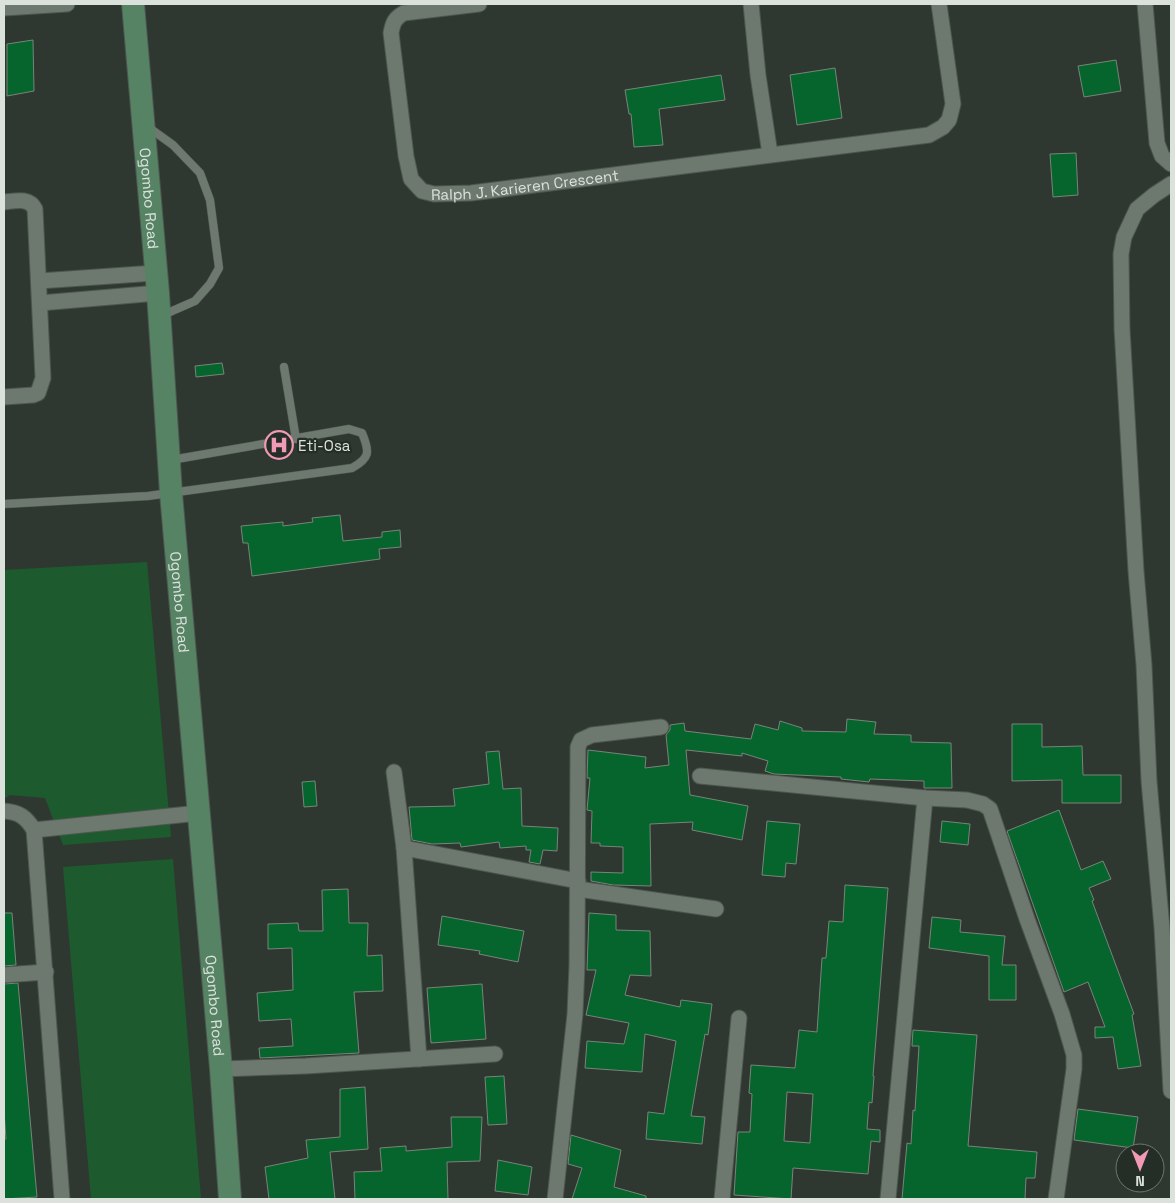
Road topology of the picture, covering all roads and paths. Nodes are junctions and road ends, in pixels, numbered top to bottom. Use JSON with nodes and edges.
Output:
{"nodes":[{"id":1,"x":67,"y":4,"type":"edge"},
{"id":2,"x":133,"y":4,"type":"edge"},
{"id":3,"x":479,"y":4,"type":"edge"},
{"id":4,"x":751,"y":4,"type":"edge"},
{"id":5,"x":939,"y":4,"type":"edge"},
{"id":6,"x":1144,"y":4,"type":"edge"},
{"id":7,"x":4,"y":8,"type":"edge"},
{"id":8,"x":143,"y":122,"type":"junction"},
{"id":9,"x":770,"y":154,"type":"junction"},
{"id":10,"x":1171,"y":164,"type":"edge"},
{"id":11,"x":1171,"y":184,"type":"edge"},
{"id":12,"x":4,"y":202,"type":"edge"},
{"id":13,"x":39,"y":281,"type":"junction"},
{"id":14,"x":156,"y":283,"type":"junction"},
{"id":15,"x":40,"y":303,"type":"junction"},
{"id":16,"x":159,"y":317,"type":"junction"},
{"id":17,"x":284,"y":367,"type":"dead end"},
{"id":18,"x":4,"y":397,"type":"edge"},
{"id":19,"x":296,"y":439,"type":"junction"},
{"id":20,"x":169,"y":460,"type":"junction"},
{"id":21,"x":171,"y":493,"type":"junction"},
{"id":22,"x":4,"y":504,"type":"edge"},
{"id":23,"x":661,"y":727,"type":"dead end"},
{"id":24,"x":394,"y":772,"type":"dead end"},
{"id":25,"x":700,"y":776,"type":"dead end"},
{"id":26,"x":925,"y":798,"type":"junction"},
{"id":27,"x":4,"y":811,"type":"edge"},
{"id":28,"x":199,"y":813,"type":"junction"},
{"id":29,"x":34,"y":830,"type":"junction"},
{"id":30,"x":404,"y":848,"type":"junction"},
{"id":31,"x":578,"y":885,"type":"junction"},
{"id":32,"x":716,"y":909,"type":"dead end"},
{"id":33,"x":46,"y":972,"type":"junction"},
{"id":34,"x":4,"y":975,"type":"edge"},
{"id":35,"x":739,"y":1018,"type":"dead end"},
{"id":36,"x":495,"y":1054,"type":"dead end"},
{"id":37,"x":420,"y":1059,"type":"junction"},
{"id":38,"x":221,"y":1068,"type":"junction"},
{"id":39,"x":1171,"y":1091,"type":"edge"},
{"id":40,"x":62,"y":1199,"type":"edge"},
{"id":41,"x":230,"y":1199,"type":"edge"},
{"id":42,"x":554,"y":1199,"type":"edge"},
{"id":43,"x":722,"y":1199,"type":"edge"},
{"id":44,"x":888,"y":1199,"type":"edge"},
{"id":45,"x":1056,"y":1199,"type":"edge"}],
"edges":[{"from":1,"to":7,"type":"street"},
{"from":2,"to":8,"type":"main road","name":"Ogombo Road"},
{"from":3,"to":9,"type":"street","name":"Ralph J. Karieren Crescent"},
{"from":4,"to":9,"type":"street"},
{"from":5,"to":9,"type":"street","name":"Ralph J. Karieren Crescent"},
{"from":6,"to":10,"type":"street"},
{"from":8,"to":14,"type":"main road","name":"Ogombo Road"},
{"from":8,"to":16,"type":"lane"},
{"from":11,"to":39,"type":"street"},
{"from":12,"to":13,"type":"street"},
{"from":13,"to":14,"type":"street"},
{"from":13,"to":15,"type":"street"},
{"from":14,"to":15,"type":"street"},
{"from":14,"to":16,"type":"main road","name":"Ogombo Road"},
{"from":15,"to":18,"type":"street"},
{"from":16,"to":20,"type":"main road","name":"Ogombo Road"},
{"from":17,"to":19,"type":"lane"},
{"from":19,"to":20,"type":"lane"},
{"from":19,"to":21,"type":"lane"},
{"from":20,"to":21,"type":"main road","name":"Ogombo Road"},
{"from":21,"to":22,"type":"lane"},
{"from":21,"to":28,"type":"main road","name":"Ogombo Road"},
{"from":23,"to":31,"type":"street"},
{"from":24,"to":30,"type":"street"},
{"from":25,"to":26,"type":"street"},
{"from":26,"to":44,"type":"street"},
{"from":26,"to":45,"type":"street"},
{"from":27,"to":29,"type":"street"},
{"from":28,"to":29,"type":"street"},
{"from":28,"to":38,"type":"main road","name":"Ogombo Road"},
{"from":29,"to":33,"type":"street"},
{"from":30,"to":31,"type":"street"},
{"from":30,"to":37,"type":"street"},
{"from":31,"to":32,"type":"street"},
{"from":31,"to":42,"type":"street"},
{"from":33,"to":34,"type":"street"},
{"from":33,"to":40,"type":"street"},
{"from":35,"to":43,"type":"street"},
{"from":36,"to":37,"type":"street"},
{"from":37,"to":38,"type":"street"},
{"from":38,"to":41,"type":"main road","name":"Ogombo Road"}]}
